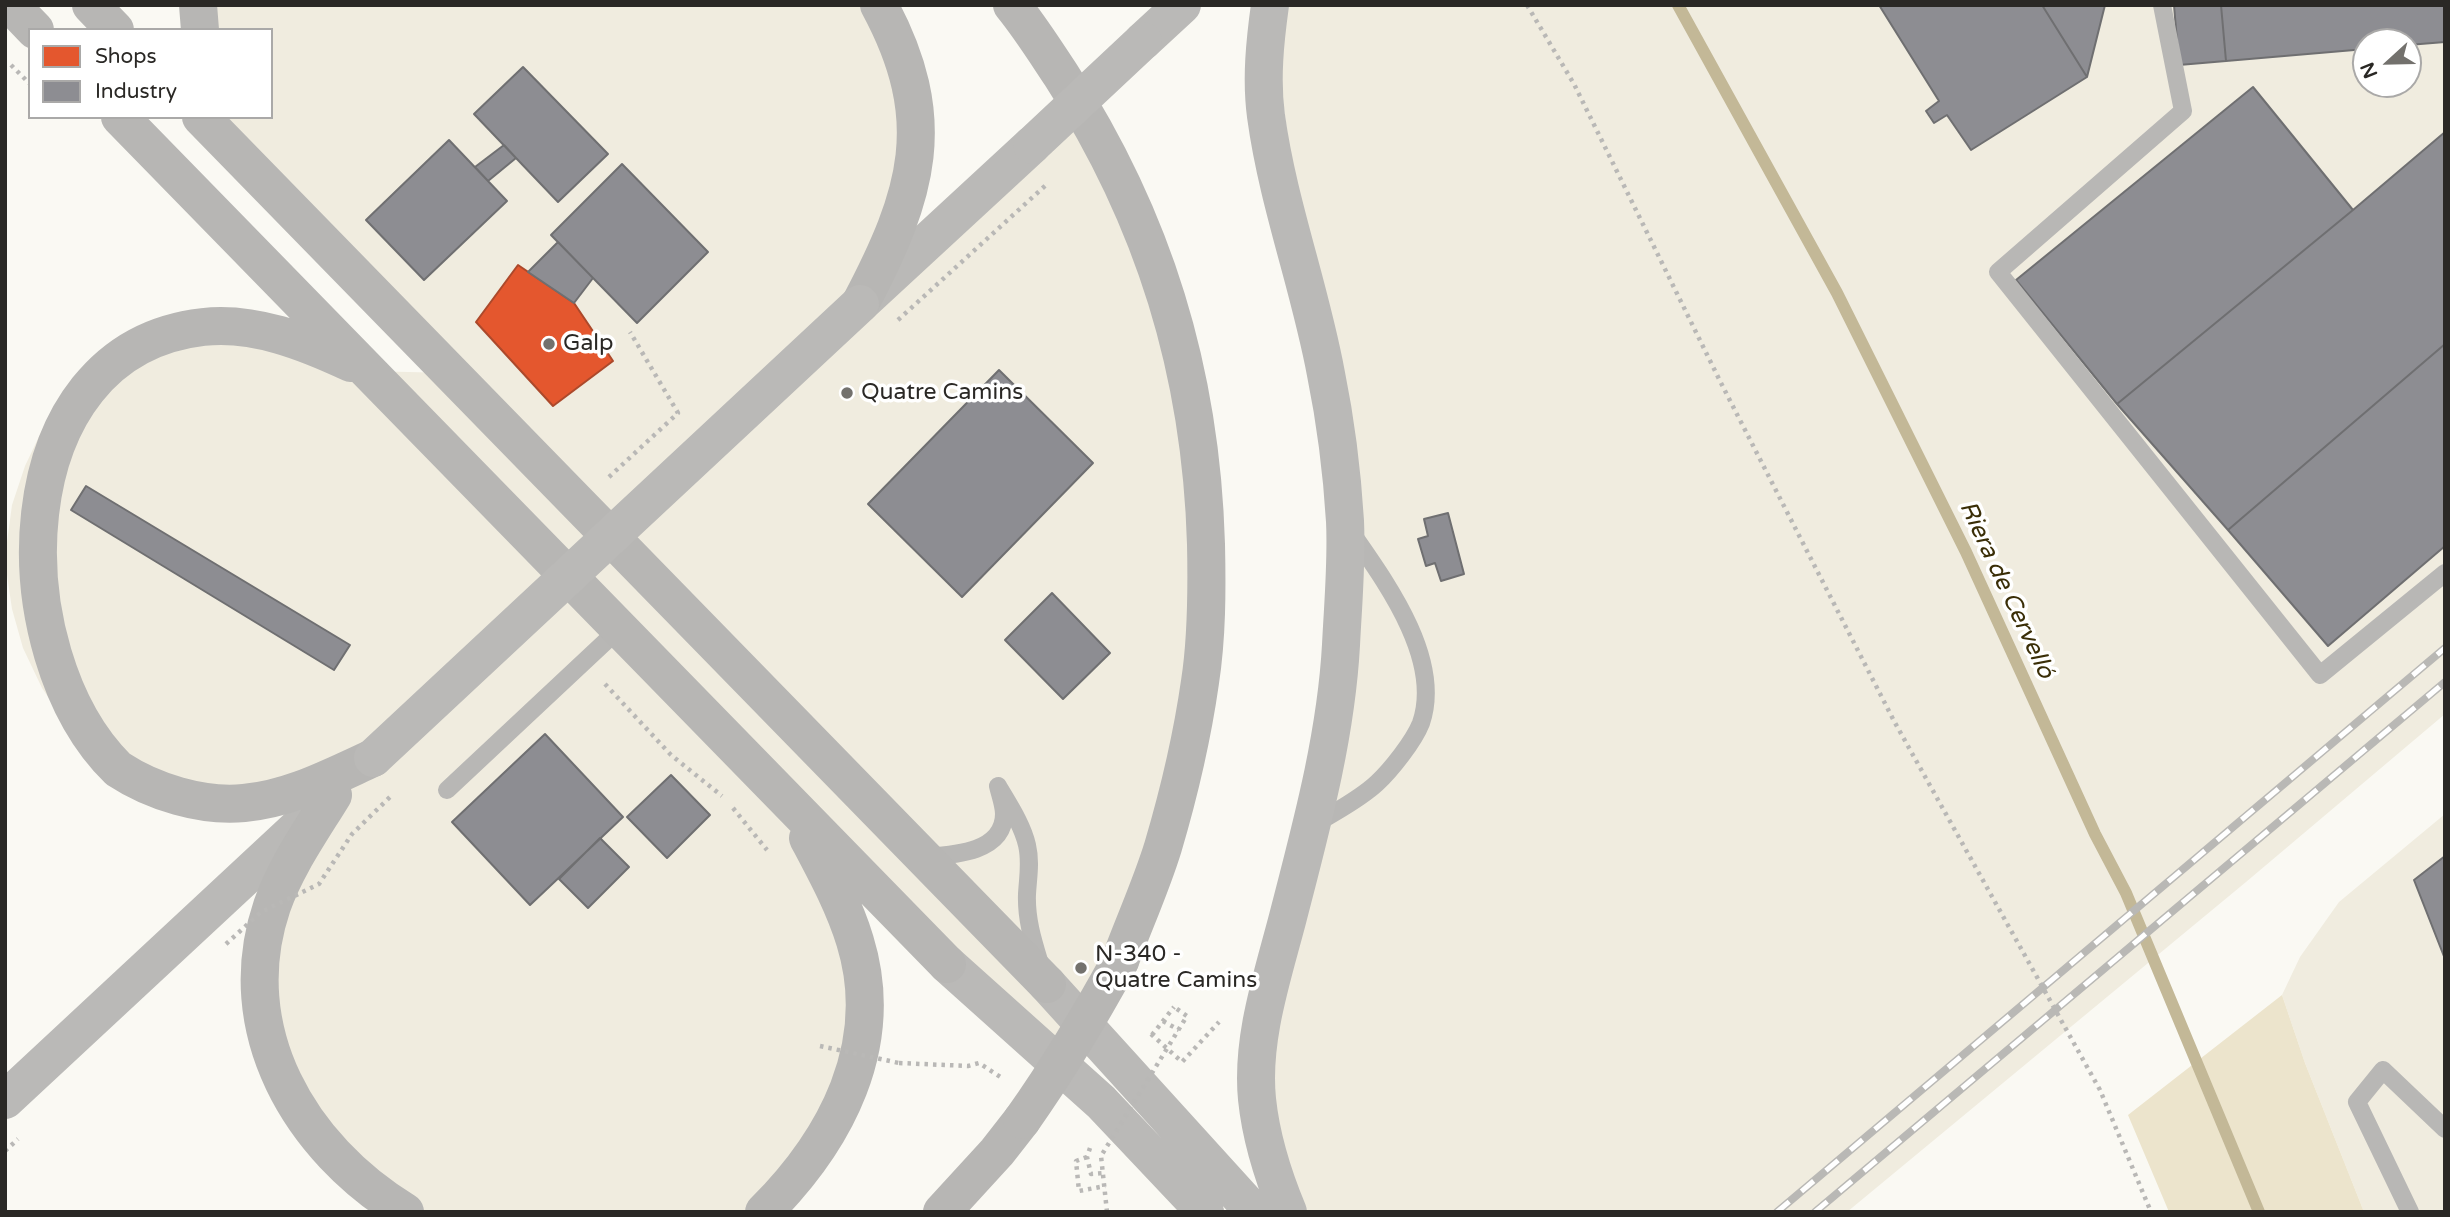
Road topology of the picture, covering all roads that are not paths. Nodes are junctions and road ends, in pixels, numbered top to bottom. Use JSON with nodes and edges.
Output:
{"nodes":[{"id":1,"x":10,"y":5,"type":"edge"},
{"id":2,"x":91,"y":5,"type":"edge"},
{"id":3,"x":198,"y":5,"type":"edge"},
{"id":4,"x":1012,"y":5,"type":"edge"},
{"id":5,"x":1182,"y":5,"type":"edge"},
{"id":6,"x":1270,"y":5,"type":"edge"},
{"id":7,"x":2162,"y":5,"type":"edge"},
{"id":8,"x":886,"y":19,"type":"edge"},
{"id":9,"x":32,"y":28,"type":"edge"},
{"id":10,"x":113,"y":28,"type":"edge"},
{"id":11,"x":200,"y":28,"type":"edge"},
{"id":12,"x":122,"y":119,"type":"edge"},
{"id":13,"x":203,"y":119,"type":"edge"},
{"id":14,"x":227,"y":119,"type":"edge"},
{"id":15,"x":247,"y":164,"type":"junction"},
{"id":16,"x":860,"y":304,"type":"junction"},
{"id":17,"x":368,"y":371,"type":"junction"},
{"id":18,"x":1345,"y":524,"type":"junction"},
{"id":19,"x":2445,"y":572,"type":"edge"},
{"id":20,"x":620,"y":628,"type":"junction"},
{"id":21,"x":373,"y":758,"type":"junction"},
{"id":22,"x":447,"y":790,"type":"dead end"},
{"id":23,"x":333,"y":795,"type":"junction"},
{"id":24,"x":790,"y":802,"type":"junction"},
{"id":25,"x":1311,"y":827,"type":"junction"},
{"id":26,"x":922,"y":857,"type":"junction"},
{"id":27,"x":947,"y":964,"type":"joint"},
{"id":28,"x":1047,"y":984,"type":"junction"},
{"id":29,"x":5,"y":1100,"type":"edge"},
{"id":30,"x":2445,"y":1129,"type":"edge"},
{"id":31,"x":405,"y":1212,"type":"edge"},
{"id":32,"x":764,"y":1212,"type":"edge"},
{"id":33,"x":942,"y":1212,"type":"edge"},
{"id":34,"x":1205,"y":1212,"type":"edge"},
{"id":35,"x":1254,"y":1212,"type":"edge"},
{"id":36,"x":1288,"y":1212,"type":"edge"},
{"id":37,"x":2410,"y":1212,"type":"edge"}],
"edges":[{"from":1,"to":9,"type":"highway"},
{"from":2,"to":10,"type":"highway"},
{"from":3,"to":11,"type":"highway"},
{"from":4,"to":33,"type":"highway","bridge":true},
{"from":5,"to":16,"type":"main road","bridge":true},
{"from":6,"to":18,"type":"main road"},
{"from":7,"to":19,"type":"lane"},
{"from":8,"to":16,"type":"highway"},
{"from":12,"to":17,"type":"highway"},
{"from":13,"to":15,"type":"highway"},
{"from":14,"to":15,"type":"highway"},
{"from":15,"to":26,"type":"highway"},
{"from":16,"to":21,"type":"main road","bridge":true},
{"from":17,"to":20,"type":"highway"},
{"from":17,"to":21,"type":"highway"},
{"from":18,"to":25,"type":"main road"},
{"from":18,"to":25,"type":"lane"},
{"from":20,"to":22,"type":"lane"},
{"from":20,"to":24,"type":"highway"},
{"from":21,"to":23,"type":"main road"},
{"from":23,"to":29,"type":"main road"},
{"from":23,"to":31,"type":"highway"},
{"from":24,"to":27,"type":"highway"},
{"from":24,"to":32,"type":"highway"},
{"from":25,"to":36,"type":"main road"},
{"from":26,"to":28,"type":"highway"},
{"from":26,"to":28,"type":"lane"},
{"from":27,"to":34,"type":"main road"},
{"from":28,"to":35,"type":"main road"},
{"from":30,"to":37,"type":"lane"}]}
